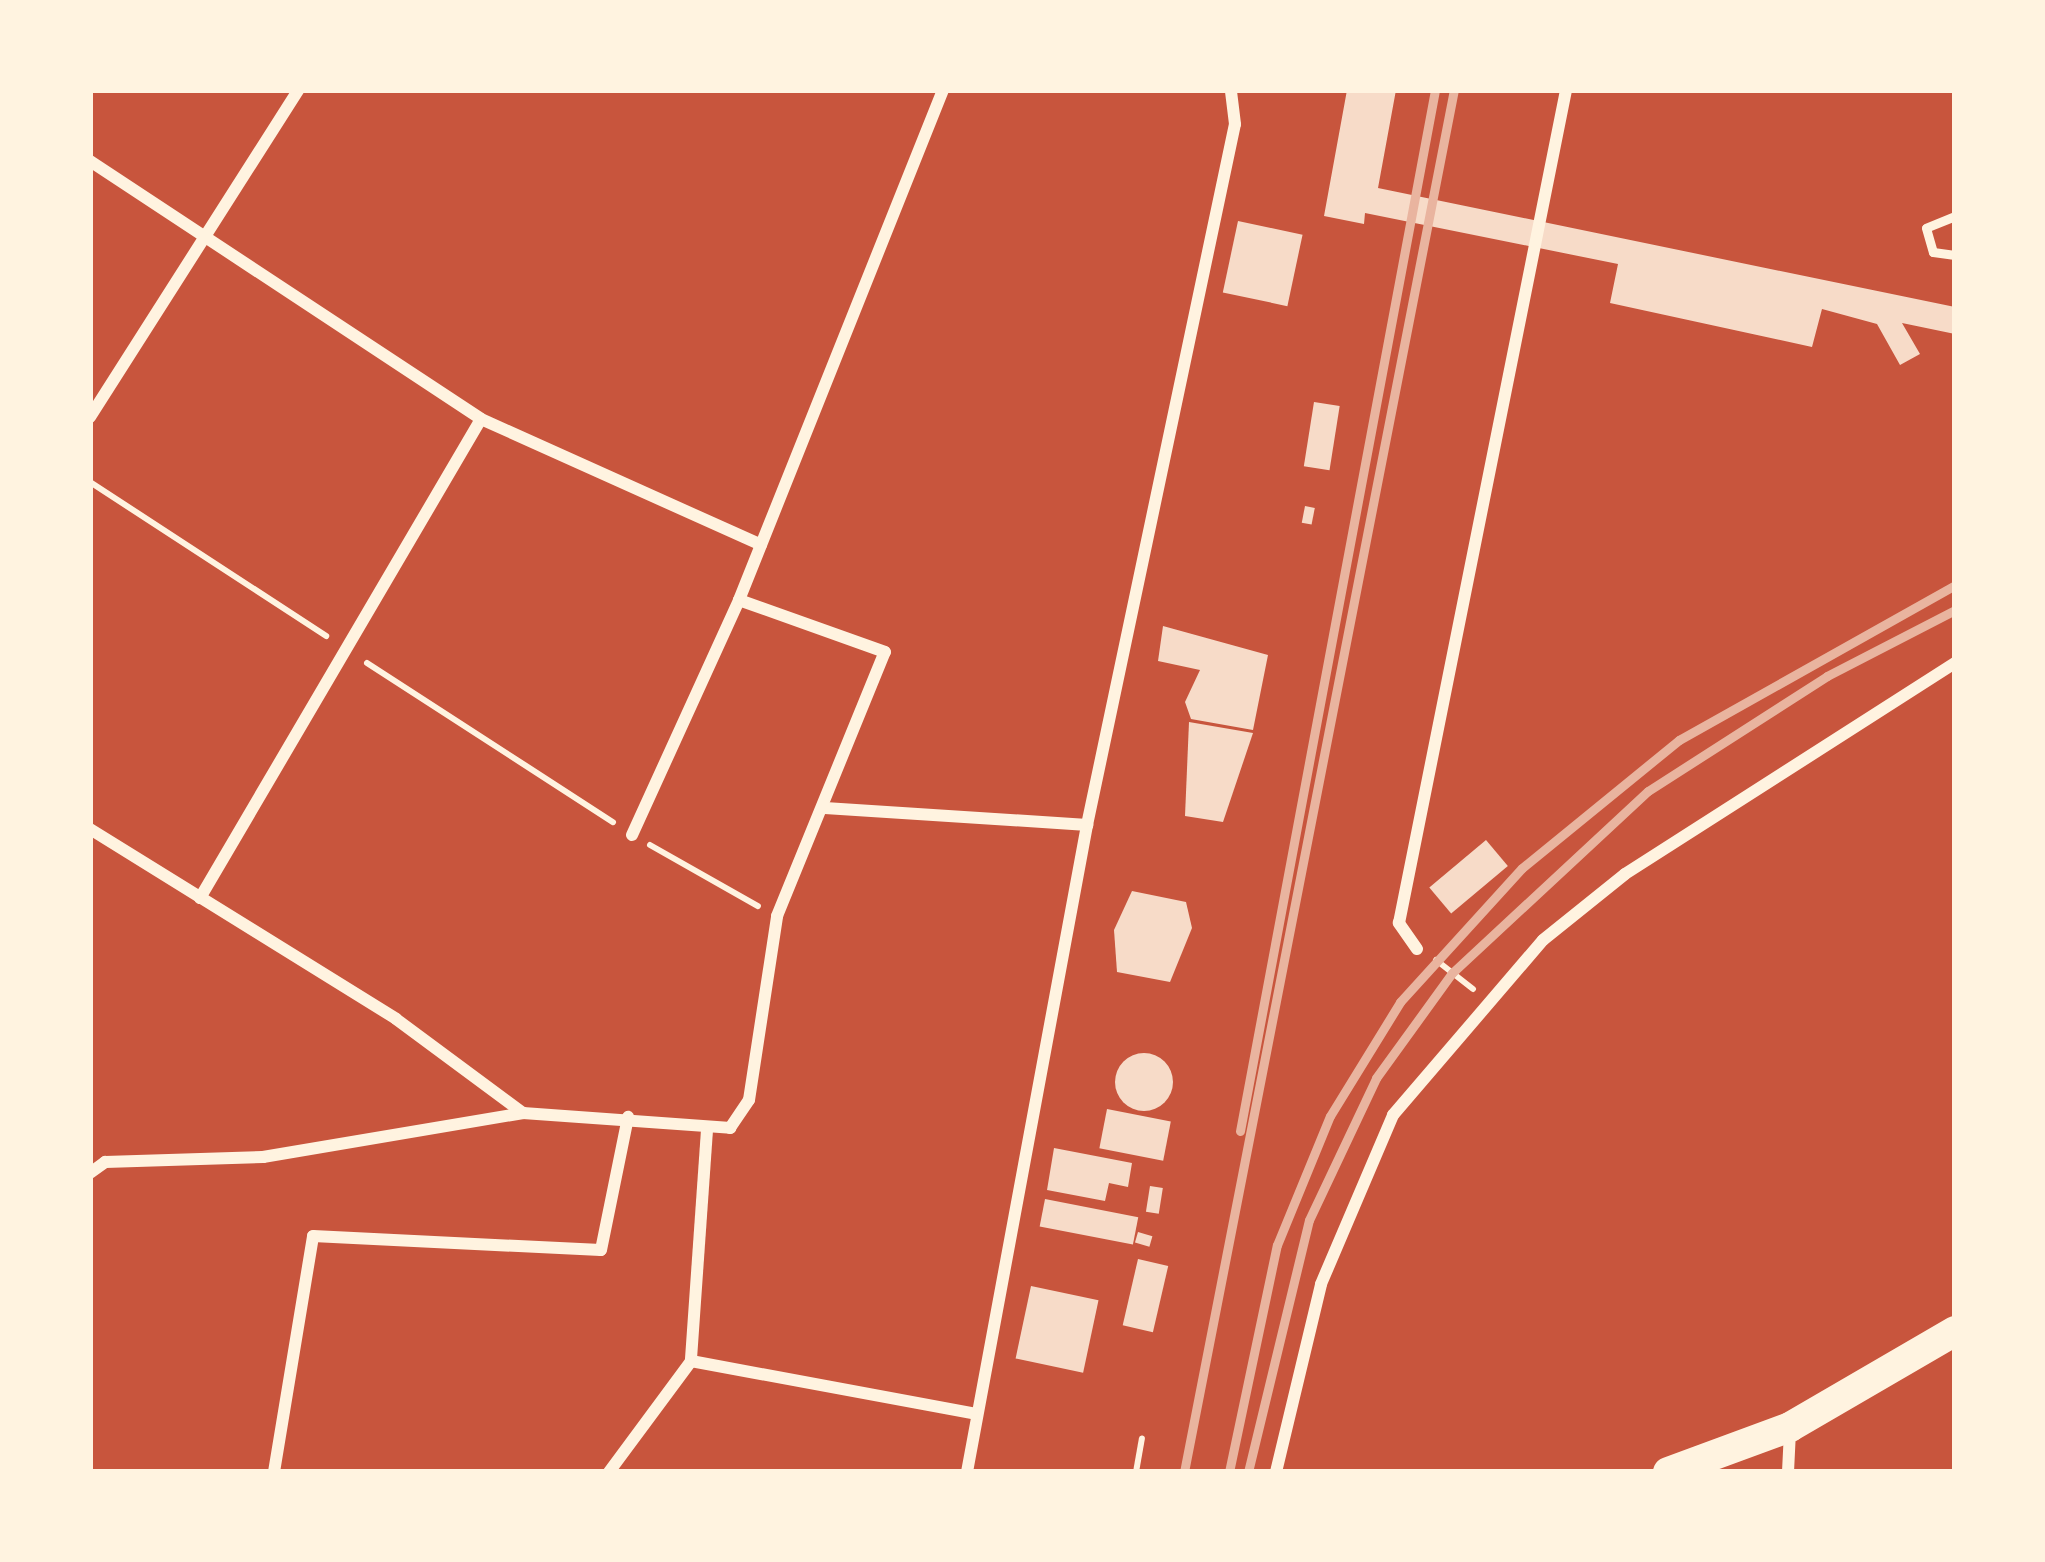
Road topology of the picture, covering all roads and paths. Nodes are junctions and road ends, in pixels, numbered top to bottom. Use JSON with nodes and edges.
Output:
{"nodes":[{"id":1,"x":298,"y":90,"type":"edge"},
{"id":2,"x":943,"y":90,"type":"edge"},
{"id":3,"x":1231,"y":90,"type":"edge"},
{"id":4,"x":1566,"y":90,"type":"edge"},
{"id":5,"x":90,"y":161,"type":"edge"},
{"id":6,"x":1955,"y":216,"type":"edge"},
{"id":7,"x":207,"y":235,"type":"junction"},
{"id":8,"x":1955,"y":255,"type":"edge"},
{"id":9,"x":90,"y":417,"type":"edge"},
{"id":10,"x":481,"y":419,"type":"junction"},
{"id":11,"x":90,"y":482,"type":"edge"},
{"id":12,"x":761,"y":544,"type":"junction"},
{"id":13,"x":739,"y":600,"type":"junction"},
{"id":14,"x":345,"y":649,"type":"junction"},
{"id":15,"x":1955,"y":663,"type":"edge"},
{"id":16,"x":826,"y":808,"type":"junction"},
{"id":17,"x":1087,"y":825,"type":"junction"},
{"id":18,"x":90,"y":829,"type":"edge"},
{"id":19,"x":632,"y":835,"type":"junction"},
{"id":20,"x":200,"y":898,"type":"junction"},
{"id":21,"x":777,"y":916,"type":"junction"},
{"id":22,"x":1417,"y":949,"type":"joint"},
{"id":23,"x":1490,"y":1002,"type":"junction"},
{"id":24,"x":523,"y":1113,"type":"junction"},
{"id":25,"x":628,"y":1117,"type":"junction"},
{"id":26,"x":706,"y":1130,"type":"junction"},
{"id":27,"x":90,"y":1173,"type":"edge"},
{"id":28,"x":1955,"y":1331,"type":"edge"},
{"id":29,"x":692,"y":1361,"type":"junction"},
{"id":30,"x":976,"y":1414,"type":"junction"},
{"id":31,"x":1790,"y":1427,"type":"junction"},
{"id":32,"x":1142,"y":1439,"type":"dead end"},
{"id":33,"x":274,"y":1472,"type":"edge"},
{"id":34,"x":609,"y":1472,"type":"edge"},
{"id":35,"x":967,"y":1472,"type":"edge"},
{"id":36,"x":1136,"y":1472,"type":"edge"},
{"id":37,"x":1276,"y":1472,"type":"edge"},
{"id":38,"x":1668,"y":1472,"type":"edge"},
{"id":39,"x":1787,"y":1472,"type":"edge"}],
"edges":[{"from":1,"to":7,"type":"street"},
{"from":2,"to":12,"type":"street"},
{"from":3,"to":17,"type":"street"},
{"from":4,"to":22,"type":"street"},
{"from":5,"to":7,"type":"street"},
{"from":6,"to":8,"type":"lane"},
{"from":7,"to":9,"type":"street"},
{"from":7,"to":10,"type":"street"},
{"from":10,"to":12,"type":"street"},
{"from":10,"to":14,"type":"street"},
{"from":11,"to":14,"type":"path"},
{"from":12,"to":13,"type":"street"},
{"from":13,"to":16,"type":"street"},
{"from":13,"to":19,"type":"street"},
{"from":14,"to":19,"type":"path"},
{"from":14,"to":20,"type":"street"},
{"from":15,"to":23,"type":"street"},
{"from":16,"to":17,"type":"street"},
{"from":16,"to":21,"type":"street"},
{"from":17,"to":30,"type":"street"},
{"from":18,"to":20,"type":"street"},
{"from":19,"to":21,"type":"path"},
{"from":20,"to":24,"type":"street"},
{"from":21,"to":26,"type":"street"},
{"from":22,"to":23,"type":"path"},
{"from":23,"to":37,"type":"street"},
{"from":24,"to":25,"type":"street"},
{"from":24,"to":27,"type":"street"},
{"from":25,"to":26,"type":"street"},
{"from":25,"to":33,"type":"street"},
{"from":26,"to":29,"type":"street"},
{"from":28,"to":31,"type":"main road"},
{"from":29,"to":30,"type":"street"},
{"from":29,"to":34,"type":"street"},
{"from":30,"to":35,"type":"street"},
{"from":31,"to":38,"type":"main road"},
{"from":31,"to":39,"type":"street"},
{"from":32,"to":36,"type":"path"}]}
